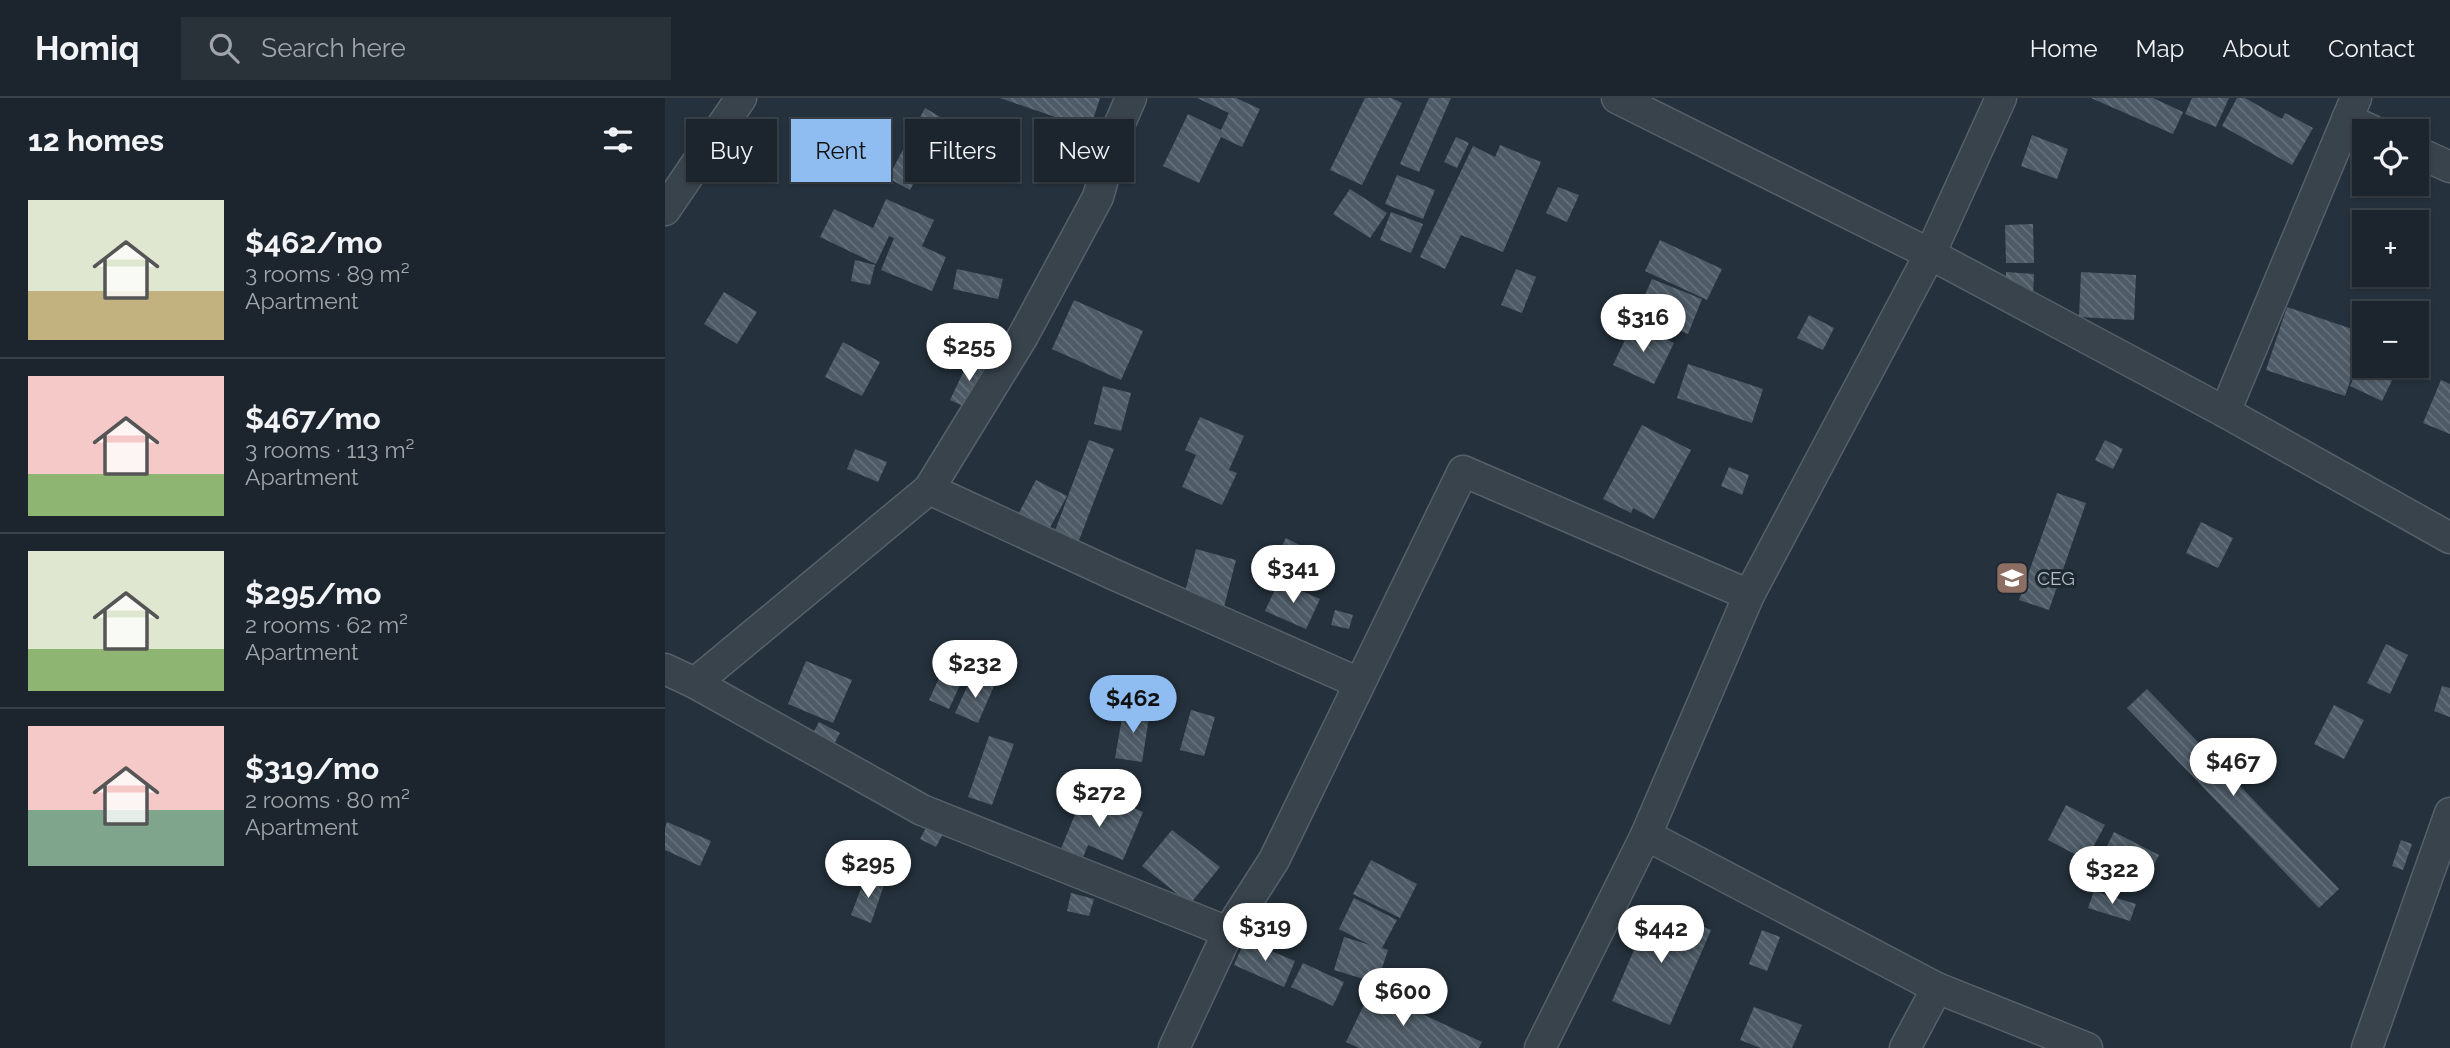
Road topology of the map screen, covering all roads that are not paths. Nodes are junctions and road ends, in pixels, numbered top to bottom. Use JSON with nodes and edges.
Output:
{"nodes":[{"id":1,"x":741,"y":98,"type":"edge"},
{"id":2,"x":1131,"y":98,"type":"edge"},
{"id":3,"x":2001,"y":98,"type":"edge"},
{"id":4,"x":1621,"y":99,"type":"edge"},
{"id":5,"x":2359,"y":116,"type":"edge"},
{"id":6,"x":2429,"y":157,"type":"edge"},
{"id":7,"x":2450,"y":167,"type":"edge"},
{"id":8,"x":665,"y":210,"type":"edge"},
{"id":9,"x":1930,"y":254,"type":"junction"},
{"id":10,"x":2225,"y":412,"type":"junction"},
{"id":11,"x":929,"y":489,"type":"junction"},
{"id":12,"x":2450,"y":538,"type":"edge"},
{"id":13,"x":1749,"y":595,"type":"junction"},
{"id":14,"x":665,"y":669,"type":"edge"},
{"id":15,"x":695,"y":683,"type":"junction"},
{"id":16,"x":1359,"y":683,"type":"junction"},
{"id":17,"x":2450,"y":813,"type":"edge"},
{"id":18,"x":1646,"y":835,"type":"junction"},
{"id":19,"x":1228,"y":932,"type":"junction"},
{"id":20,"x":1937,"y":988,"type":"junction"},
{"id":21,"x":1174,"y":1048,"type":"edge"},
{"id":22,"x":1540,"y":1048,"type":"edge"},
{"id":23,"x":1905,"y":1048,"type":"edge"},
{"id":24,"x":2087,"y":1048,"type":"edge"},
{"id":25,"x":2367,"y":1048,"type":"edge"}],
"edges":[{"from":1,"to":8,"type":"street"},
{"from":2,"to":11,"type":"street"},
{"from":3,"to":9,"type":"street"},
{"from":4,"to":9,"type":"street"},
{"from":5,"to":10,"type":"street"},
{"from":6,"to":7,"type":"street"},
{"from":9,"to":10,"type":"street"},
{"from":9,"to":13,"type":"street"},
{"from":10,"to":12,"type":"street"},
{"from":11,"to":15,"type":"street"},
{"from":11,"to":16,"type":"street"},
{"from":13,"to":16,"type":"street"},
{"from":13,"to":18,"type":"street"},
{"from":14,"to":15,"type":"street"},
{"from":15,"to":19,"type":"street"},
{"from":16,"to":19,"type":"street"},
{"from":17,"to":25,"type":"street"},
{"from":18,"to":20,"type":"street"},
{"from":18,"to":22,"type":"street"},
{"from":19,"to":21,"type":"street"},
{"from":20,"to":23,"type":"street"},
{"from":20,"to":24,"type":"street"}]}
